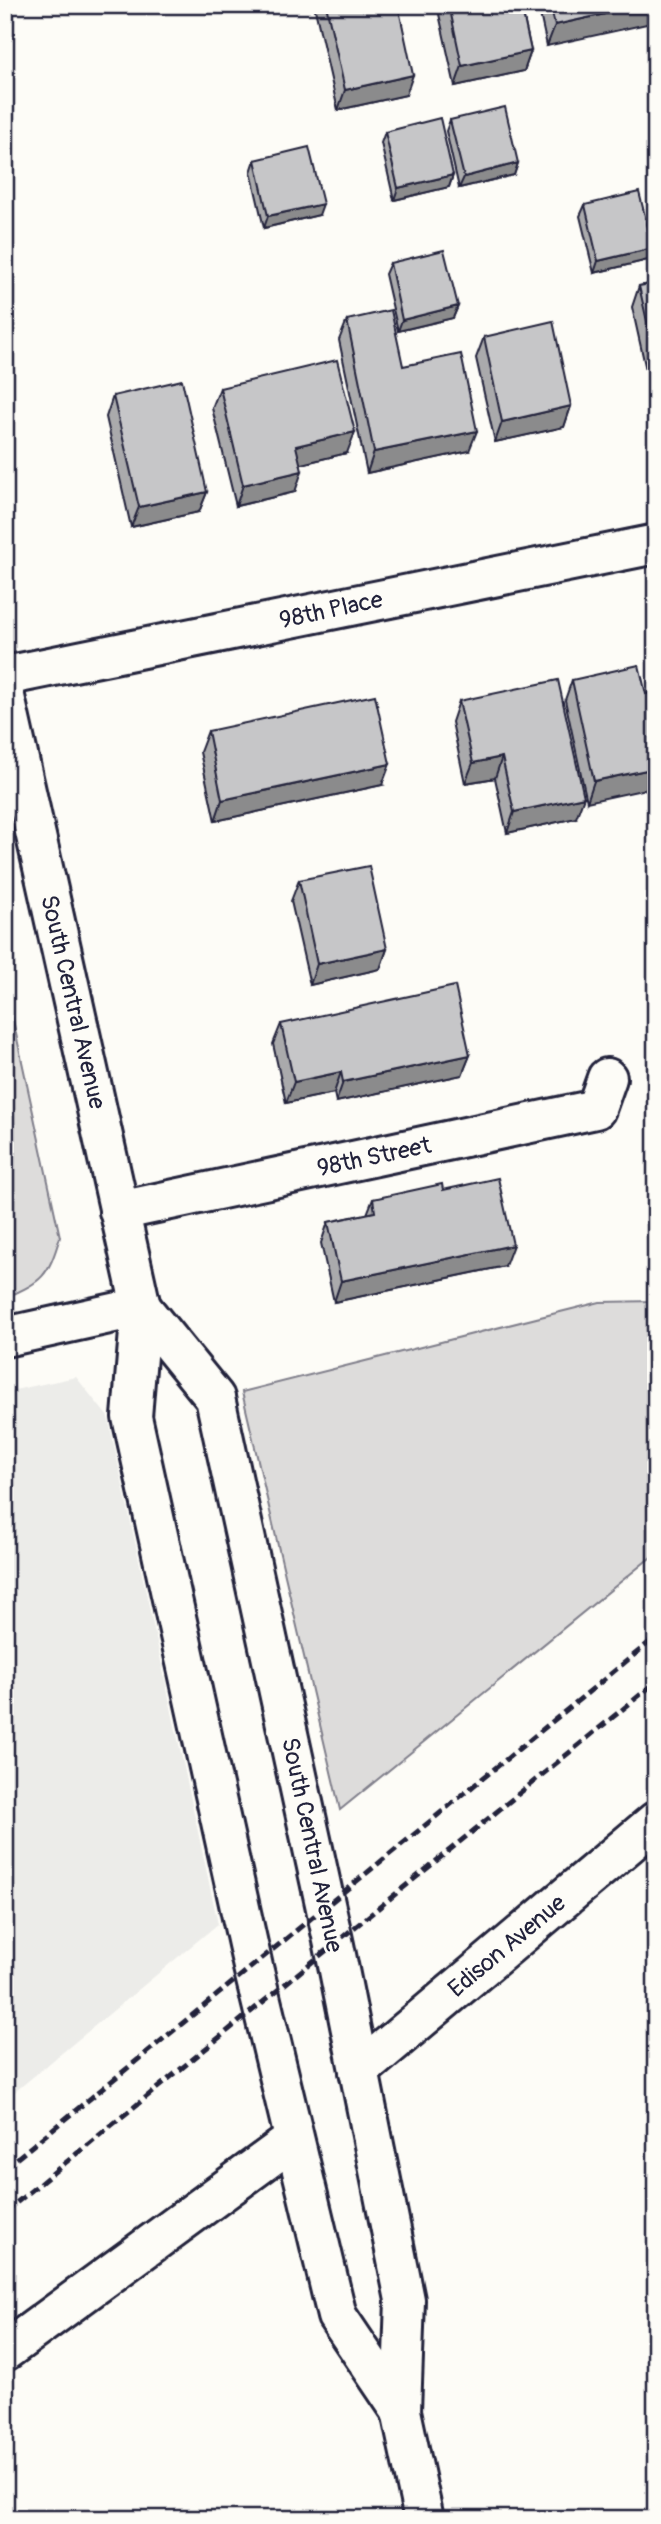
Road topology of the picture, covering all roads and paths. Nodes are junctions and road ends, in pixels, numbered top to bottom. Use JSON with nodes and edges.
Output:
{"nodes":[{"id":1,"x":656,"y":544,"type":"edge"},
{"id":2,"x":5,"y":676,"type":"edge"},
{"id":3,"x":5,"y":697,"type":"edge"},
{"id":4,"x":607,"y":1078,"type":"dead end"},
{"id":5,"x":119,"y":1211,"type":"junction"},
{"id":6,"x":141,"y":1307,"type":"junction"},
{"id":7,"x":5,"y":1337,"type":"edge"},
{"id":8,"x":656,"y":1821,"type":"edge"},
{"id":9,"x":359,"y":2071,"type":"junction"},
{"id":10,"x":293,"y":2140,"type":"junction"},
{"id":11,"x":5,"y":2351,"type":"edge"},
{"id":12,"x":401,"y":2411,"type":"junction"},
{"id":13,"x":424,"y":2519,"type":"edge"}],
"edges":[{"from":1,"to":2,"type":"street","name":"98th Place"},
{"from":3,"to":5,"type":"street","name":"South Central Avenue"},
{"from":4,"to":5,"type":"street","name":"98th Street"},
{"from":5,"to":6,"type":"street","name":"South Central Avenue"},
{"from":6,"to":7,"type":"street"},
{"from":6,"to":9,"type":"street","name":"South Central Avenue"},
{"from":6,"to":10,"type":"street","name":"South Central Avenue"},
{"from":8,"to":9,"type":"street","name":"Edison Avenue"},
{"from":9,"to":12,"type":"street","name":"South Central Avenue"},
{"from":10,"to":11,"type":"street"},
{"from":10,"to":12,"type":"street","name":"South Central Avenue"},
{"from":12,"to":13,"type":"street","name":"South Central Avenue"}]}
